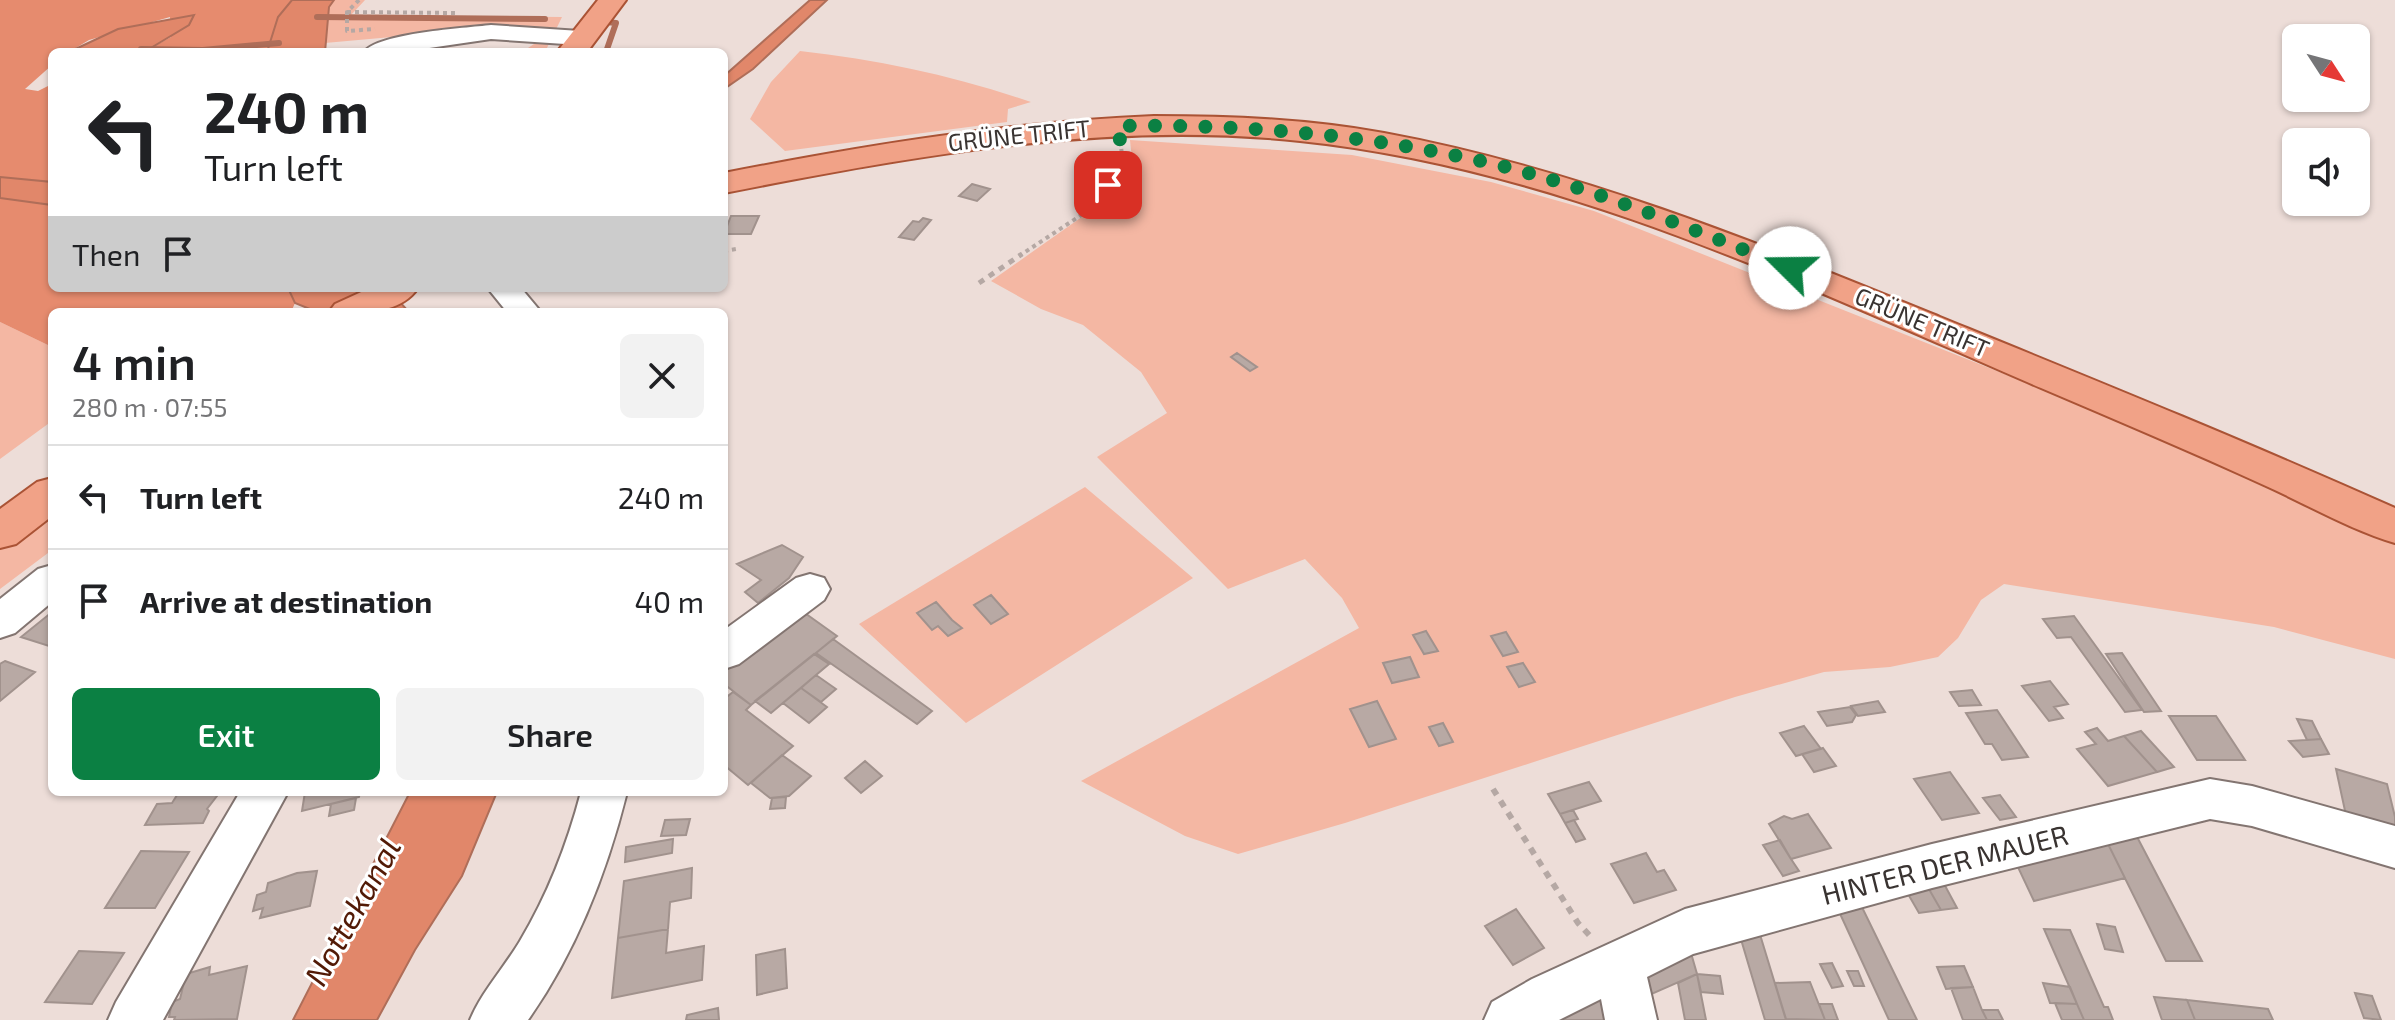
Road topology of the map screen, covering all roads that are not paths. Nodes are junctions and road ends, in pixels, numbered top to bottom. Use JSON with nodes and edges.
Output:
{"nodes":[{"id":1,"x":590,"y":26,"type":"edge"},
{"id":2,"x":389,"y":48,"type":"edge"},
{"id":3,"x":728,"y":182,"type":"edge"},
{"id":4,"x":391,"y":292,"type":"edge"},
{"id":5,"x":357,"y":308,"type":"edge"},
{"id":6,"x":48,"y":496,"type":"edge"},
{"id":7,"x":2395,"y":527,"type":"edge"},
{"id":8,"x":0,"y":532,"type":"edge"},
{"id":9,"x":48,"y":583,"type":"edge"},
{"id":10,"x":810,"y":589,"type":"dead end"},
{"id":11,"x":0,"y":622,"type":"edge"},
{"id":12,"x":728,"y":649,"type":"edge"},
{"id":13,"x":263,"y":796,"type":"edge"},
{"id":14,"x":603,"y":796,"type":"edge"},
{"id":15,"x":2395,"y":847,"type":"edge"},
{"id":16,"x":1619,"y":965,"type":"junction"},
{"id":17,"x":134,"y":1020,"type":"edge"},
{"id":18,"x":496,"y":1020,"type":"edge"},
{"id":19,"x":1510,"y":1020,"type":"edge"},
{"id":20,"x":1631,"y":1020,"type":"edge"}],
"edges":[{"from":1,"to":2,"type":"street"},
{"from":3,"to":7,"type":"main road","name":"GRÜNE TRIFT"},
{"from":4,"to":5,"type":"main road"},
{"from":6,"to":8,"type":"main road"},
{"from":9,"to":11,"type":"street"},
{"from":10,"to":12,"type":"street"},
{"from":13,"to":17,"type":"street"},
{"from":14,"to":18,"type":"street"},
{"from":15,"to":16,"type":"street","name":"HINTER DER MAUER"},
{"from":16,"to":19,"type":"street","name":"HINTER DER MAUER"},
{"from":16,"to":20,"type":"street"}]}
